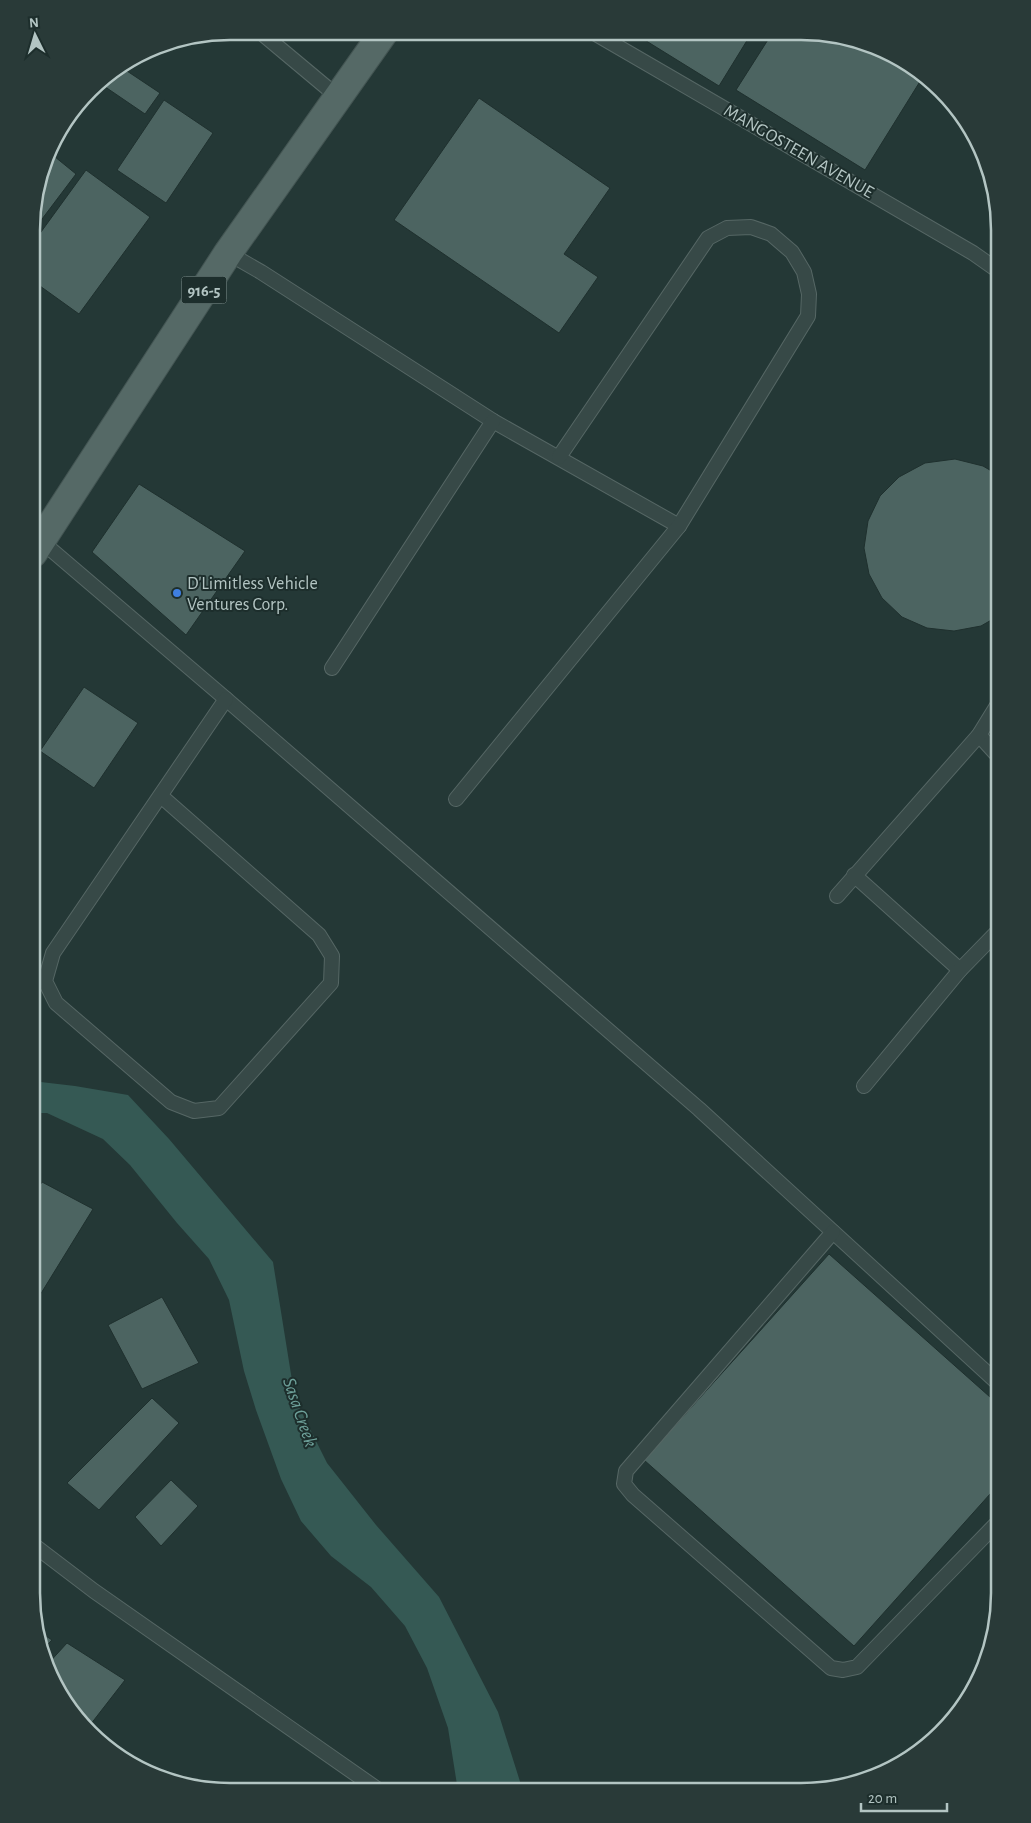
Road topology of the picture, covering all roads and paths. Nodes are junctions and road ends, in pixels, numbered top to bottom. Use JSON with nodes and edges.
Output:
{"nodes":[{"id":1,"x":270,"y":40,"type":"edge"},
{"id":2,"x":378,"y":40,"type":"edge"},
{"id":3,"x":606,"y":40,"type":"edge"},
{"id":4,"x":338,"y":97,"type":"junction"},
{"id":5,"x":228,"y":253,"type":"junction"},
{"id":6,"x":991,"y":266,"type":"edge"},
{"id":7,"x":493,"y":421,"type":"junction"},
{"id":8,"x":558,"y":457,"type":"junction"},
{"id":9,"x":679,"y":526,"type":"junction"},
{"id":10,"x":40,"y":541,"type":"edge"},
{"id":11,"x":40,"y":550,"type":"edge"},
{"id":12,"x":332,"y":668,"type":"dead end"},
{"id":13,"x":226,"y":699,"type":"junction"},
{"id":14,"x":991,"y":716,"type":"edge"},
{"id":15,"x":979,"y":735,"type":"junction"},
{"id":16,"x":991,"y":748,"type":"edge"},
{"id":17,"x":160,"y":796,"type":"junction"},
{"id":18,"x":456,"y":799,"type":"dead end"},
{"id":19,"x":854,"y":875,"type":"junction"},
{"id":20,"x":837,"y":896,"type":"dead end"},
{"id":21,"x":991,"y":938,"type":"edge"},
{"id":22,"x":960,"y":970,"type":"junction"},
{"id":23,"x":864,"y":1086,"type":"dead end"},
{"id":24,"x":833,"y":1232,"type":"junction"},
{"id":25,"x":991,"y":1377,"type":"edge"},
{"id":26,"x":991,"y":1529,"type":"edge"},
{"id":27,"x":40,"y":1550,"type":"edge"},
{"id":28,"x":370,"y":1783,"type":"edge"}],
"edges":[{"from":1,"to":4,"type":"lane"},
{"from":2,"to":4,"type":"main road","number":"916-5"},
{"from":3,"to":6,"type":"lane","name":"MANGOSTEEN AVENUE"},
{"from":4,"to":5,"type":"main road","number":"916-5"},
{"from":5,"to":7,"type":"lane"},
{"from":5,"to":10,"type":"main road","number":"916-5"},
{"from":7,"to":8,"type":"lane"},
{"from":7,"to":12,"type":"lane"},
{"from":8,"to":9,"type":"lane"},
{"from":8,"to":9,"type":"lane"},
{"from":9,"to":18,"type":"lane"},
{"from":11,"to":13,"type":"lane"},
{"from":13,"to":17,"type":"lane"},
{"from":13,"to":24,"type":"lane"},
{"from":14,"to":15,"type":"lane"},
{"from":15,"to":16,"type":"lane"},
{"from":15,"to":19,"type":"lane"},
{"from":17,"to":17,"type":"lane"},
{"from":19,"to":20,"type":"lane"},
{"from":19,"to":22,"type":"lane"},
{"from":21,"to":22,"type":"lane"},
{"from":22,"to":23,"type":"lane"},
{"from":24,"to":25,"type":"lane"},
{"from":24,"to":26,"type":"lane"},
{"from":27,"to":28,"type":"lane"}]}
